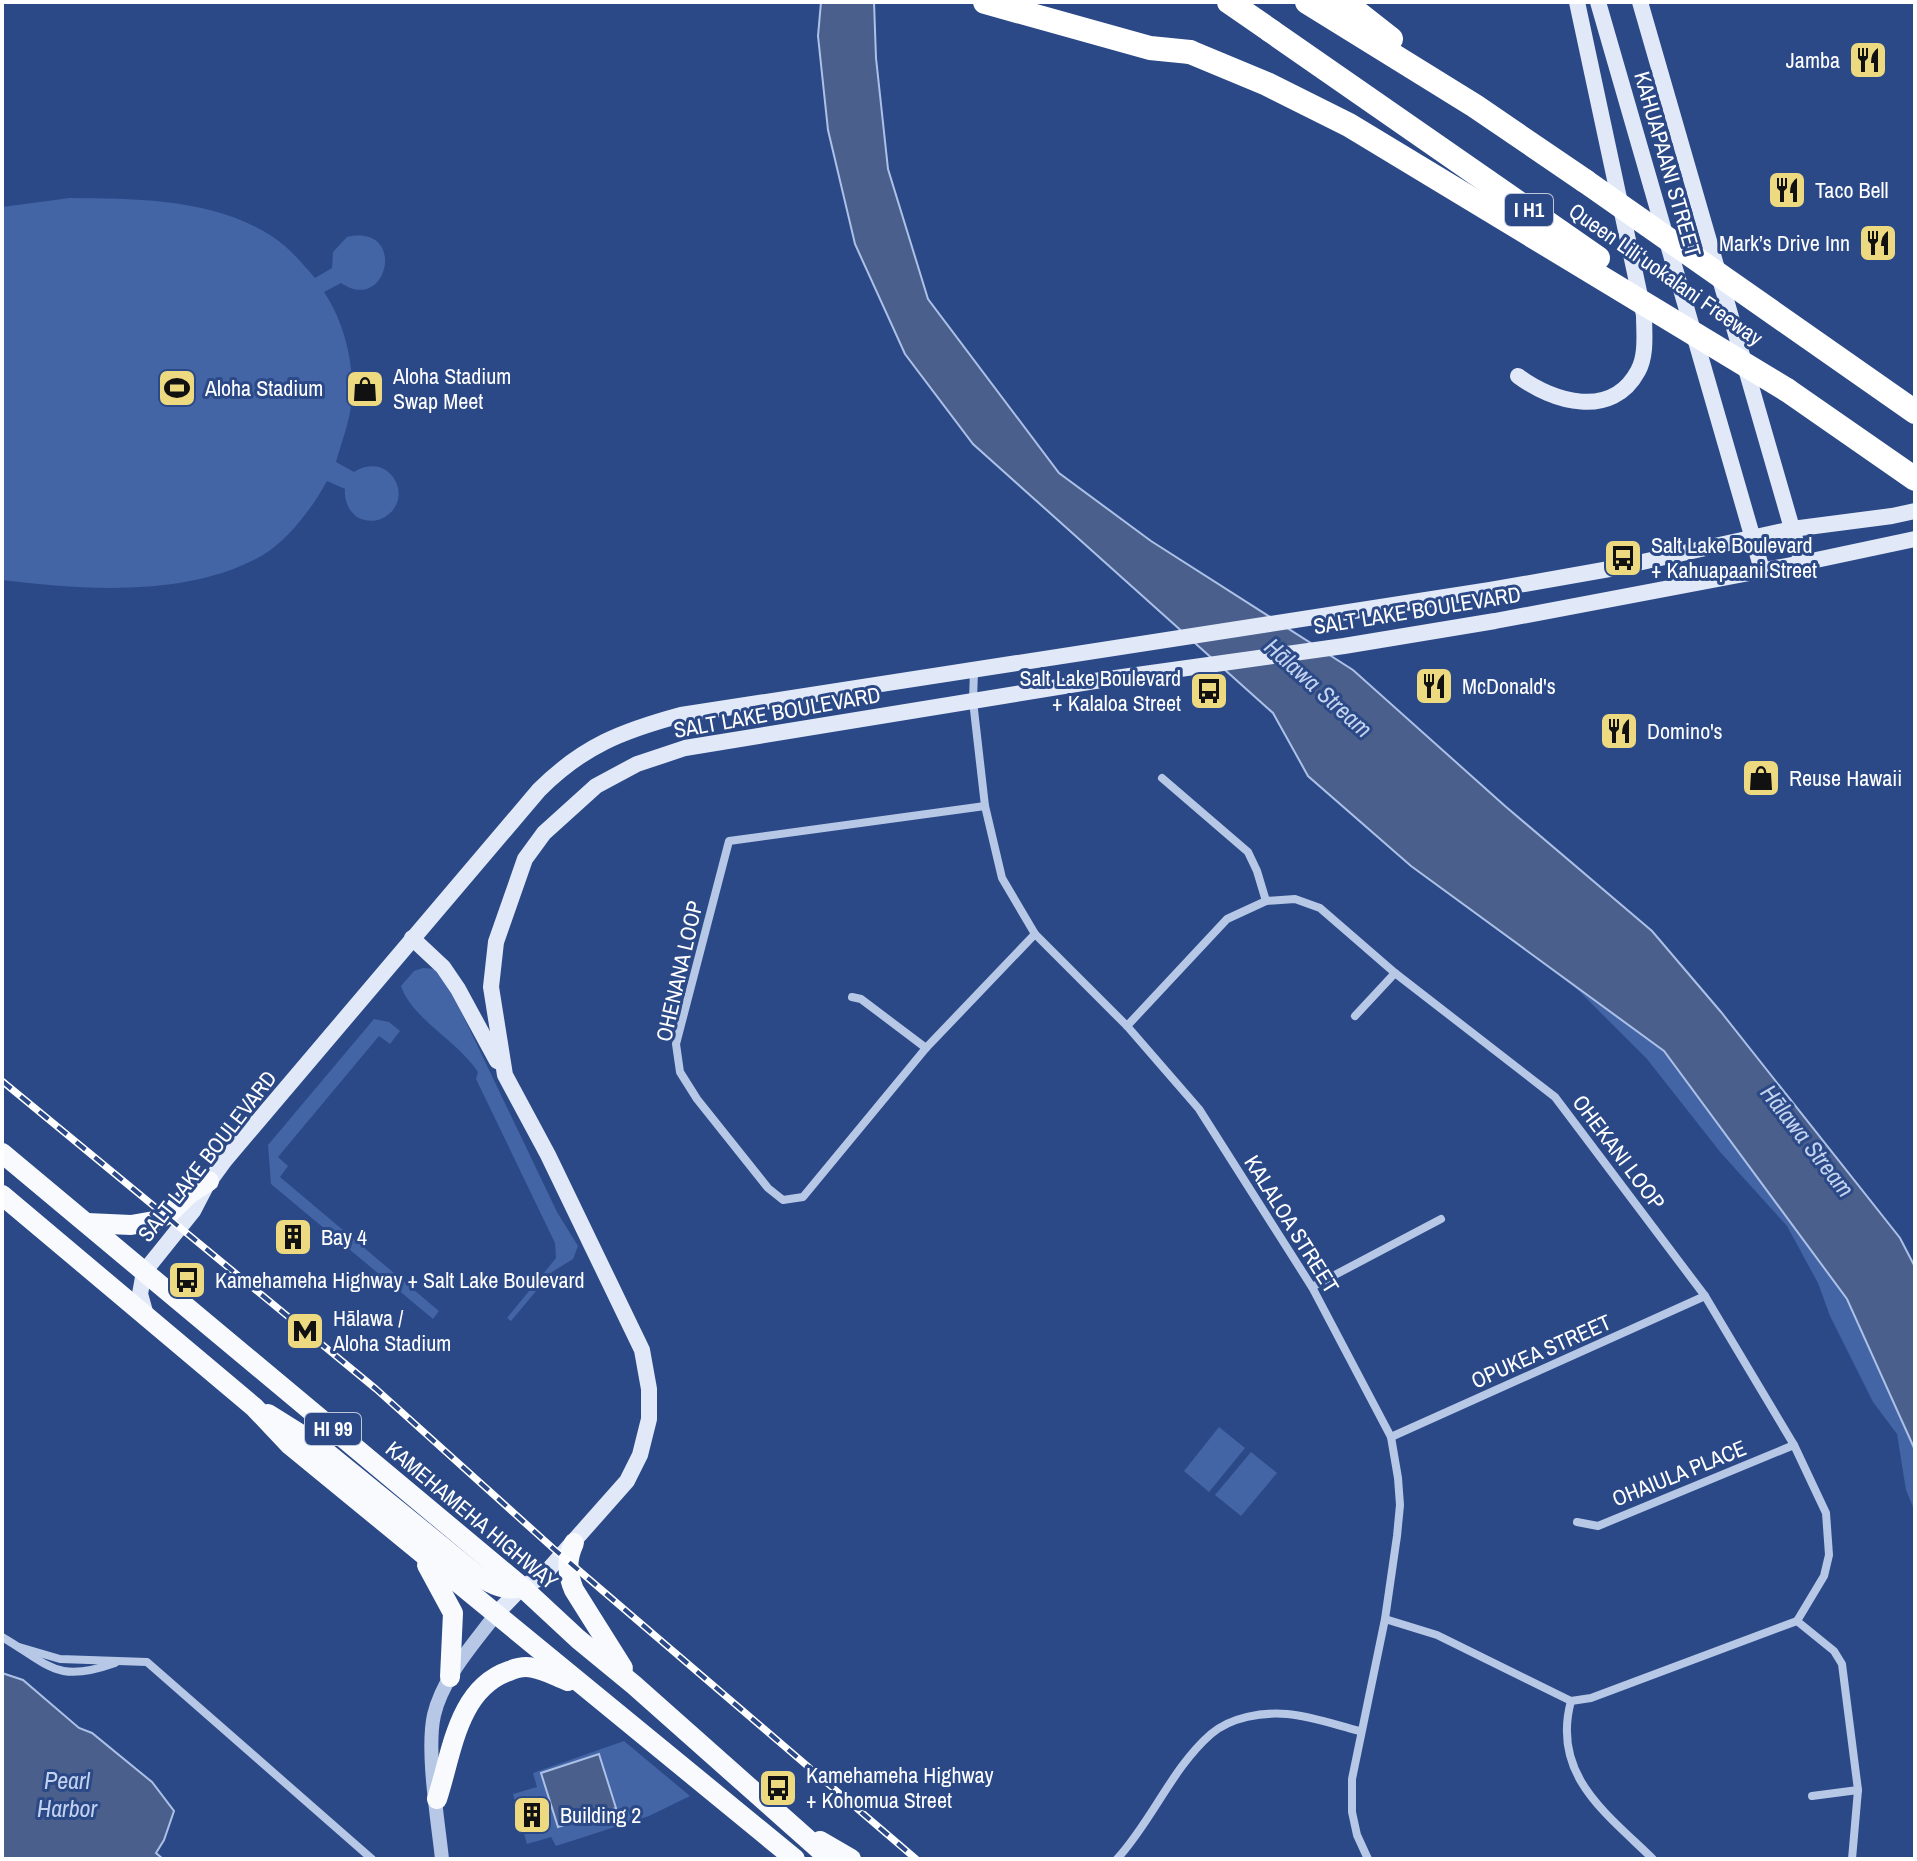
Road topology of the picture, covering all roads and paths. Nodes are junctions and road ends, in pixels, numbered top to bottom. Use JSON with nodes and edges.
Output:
{"nodes":[{"id":1,"x":985,"y":2,"type":"edge"},
{"id":2,"x":1229,"y":2,"type":"edge"},
{"id":3,"x":1344,"y":2,"type":"edge"},
{"id":4,"x":1577,"y":2,"type":"edge"},
{"id":5,"x":1598,"y":2,"type":"edge"},
{"id":6,"x":1640,"y":2,"type":"edge"},
{"id":7,"x":1313,"y":6,"type":"edge"},
{"id":8,"x":1475,"y":106,"type":"junction"},
{"id":9,"x":1518,"y":376,"type":"dead end"},
{"id":10,"x":1787,"y":390,"type":"junction"},
{"id":11,"x":1915,"y":412,"type":"edge"},
{"id":12,"x":1915,"y":479,"type":"edge"},
{"id":13,"x":1915,"y":511,"type":"edge"},
{"id":14,"x":1792,"y":529,"type":"junction"},
{"id":15,"x":1753,"y":538,"type":"junction"},
{"id":16,"x":1915,"y":539,"type":"edge"},
{"id":17,"x":1802,"y":563,"type":"junction"},
{"id":18,"x":1762,"y":570,"type":"junction"},
{"id":19,"x":974,"y":670,"type":"junction"},
{"id":20,"x":973,"y":701,"type":"junction"},
{"id":21,"x":1162,"y":778,"type":"dead end"},
{"id":22,"x":985,"y":806,"type":"junction"},
{"id":23,"x":1266,"y":901,"type":"junction"},
{"id":24,"x":1035,"y":934,"type":"junction"},
{"id":25,"x":412,"y":938,"type":"junction"},
{"id":26,"x":1395,"y":973,"type":"junction"},
{"id":27,"x":852,"y":997,"type":"dead end"},
{"id":28,"x":1355,"y":1016,"type":"dead end"},
{"id":29,"x":1127,"y":1026,"type":"junction"},
{"id":30,"x":926,"y":1048,"type":"junction"},
{"id":31,"x":505,"y":1075,"type":"junction"},
{"id":32,"x":2,"y":1153,"type":"edge"},
{"id":33,"x":209,"y":1181,"type":"junction"},
{"id":34,"x":5,"y":1199,"type":"edge"},
{"id":35,"x":1441,"y":1219,"type":"dead end"},
{"id":36,"x":87,"y":1223,"type":"junction"},
{"id":37,"x":144,"y":1272,"type":"junction"},
{"id":38,"x":1312,"y":1287,"type":"junction"},
{"id":39,"x":1705,"y":1296,"type":"junction"},
{"id":40,"x":147,"y":1319,"type":"junction"},
{"id":41,"x":254,"y":1407,"type":"junction"},
{"id":42,"x":1391,"y":1437,"type":"junction"},
{"id":43,"x":1794,"y":1445,"type":"junction"},
{"id":44,"x":1577,"y":1522,"type":"dead end"},
{"id":45,"x":403,"y":1538,"type":"junction"},
{"id":46,"x":574,"y":1543,"type":"junction"},
{"id":47,"x":522,"y":1587,"type":"junction"},
{"id":48,"x":496,"y":1614,"type":"junction"},
{"id":49,"x":1385,"y":1619,"type":"junction"},
{"id":50,"x":1797,"y":1621,"type":"junction"},
{"id":51,"x":2,"y":1637,"type":"edge"},
{"id":52,"x":19,"y":1647,"type":"junction"},
{"id":53,"x":119,"y":1661,"type":"junction"},
{"id":54,"x":450,"y":1677,"type":"junction"},
{"id":55,"x":634,"y":1685,"type":"junction"},
{"id":56,"x":585,"y":1687,"type":"junction"},
{"id":57,"x":1571,"y":1701,"type":"junction"},
{"id":58,"x":1360,"y":1731,"type":"junction"},
{"id":59,"x":1858,"y":1790,"type":"junction"},
{"id":60,"x":1812,"y":1796,"type":"dead end"},
{"id":61,"x":437,"y":1799,"type":"junction"},
{"id":62,"x":799,"y":1833,"type":"junction"},
{"id":63,"x":372,"y":1859,"type":"edge"},
{"id":64,"x":442,"y":1859,"type":"edge"},
{"id":65,"x":795,"y":1859,"type":"edge"},
{"id":66,"x":830,"y":1859,"type":"edge"},
{"id":67,"x":851,"y":1859,"type":"edge"},
{"id":68,"x":1117,"y":1859,"type":"edge"},
{"id":69,"x":1368,"y":1859,"type":"edge"},
{"id":70,"x":1653,"y":1859,"type":"edge"},
{"id":71,"x":1852,"y":1859,"type":"edge"}],
"edges":[{"from":1,"to":10,"type":"highway","bridge":true},
{"from":2,"to":10,"type":"highway","name":"Queen Liliʻuokalani Freeway","number":"I H1","bridge":true},
{"from":3,"to":8,"type":"highway"},
{"from":4,"to":9,"type":"main road"},
{"from":5,"to":15,"type":"main road","name":"KAHUAPAANI STREET"},
{"from":6,"to":14,"type":"main road","name":"KAHUAPAANI STREET"},
{"from":7,"to":8,"type":"highway","name":"Queen Liliʻuokalani Freeway","number":"I H1"},
{"from":8,"to":11,"type":"highway","name":"Queen Liliʻuokalani Freeway","number":"I H1","bridge":true},
{"from":10,"to":12,"type":"highway","name":"Queen Liliʻuokalani Freeway","number":"I H1"},
{"from":13,"to":14,"type":"main road","name":"SALT LAKE BOULEVARD"},
{"from":14,"to":15,"type":"main road","name":"SALT LAKE BOULEVARD"},
{"from":14,"to":17,"type":"main road","name":"KAHUAPAANI STREET"},
{"from":15,"to":18,"type":"main road","name":"KAHUAPAANI STREET"},
{"from":15,"to":19,"type":"main road","name":"SALT LAKE BOULEVARD"},
{"from":16,"to":17,"type":"main road","name":"SALT LAKE BOULEVARD"},
{"from":17,"to":18,"type":"main road","name":"SALT LAKE BOULEVARD"},
{"from":18,"to":20,"type":"main road","name":"SALT LAKE BOULEVARD"},
{"from":19,"to":20,"type":"street","name":"KALALOA STREET"},
{"from":19,"to":25,"type":"main road","name":"SALT LAKE BOULEVARD"},
{"from":20,"to":22,"type":"street","name":"KALALOA STREET"},
{"from":20,"to":31,"type":"main road","name":"SALT LAKE BOULEVARD"},
{"from":21,"to":23,"type":"street"},
{"from":22,"to":24,"type":"street","name":"KALALOA STREET"},
{"from":22,"to":30,"type":"street","name":"OHENANA LOOP"},
{"from":23,"to":26,"type":"street","name":"OHEKANI LOOP"},
{"from":23,"to":29,"type":"street","name":"OHEKANI LOOP"},
{"from":24,"to":29,"type":"street","name":"KALALOA STREET"},
{"from":24,"to":30,"type":"street","name":"OHENANA LOOP"},
{"from":25,"to":31,"type":"main road"},
{"from":25,"to":33,"type":"main road","name":"SALT LAKE BOULEVARD"},
{"from":26,"to":28,"type":"street"},
{"from":26,"to":39,"type":"street","name":"OHEKANI LOOP"},
{"from":27,"to":30,"type":"street"},
{"from":29,"to":38,"type":"street","name":"KALALOA STREET"},
{"from":31,"to":46,"type":"main road","name":"SALT LAKE BOULEVARD"},
{"from":32,"to":36,"type":"main road","name":"KAMEHAMEHA HIGHWAY","number":"HI 99"},
{"from":33,"to":36,"type":"main road"},
{"from":33,"to":37,"type":"main road","name":"SALT LAKE BOULEVARD"},
{"from":34,"to":40,"type":"main road","number":"HI 99"},
{"from":35,"to":38,"type":"street"},
{"from":36,"to":37,"type":"main road","name":"KAMEHAMEHA HIGHWAY","number":"HI 99"},
{"from":37,"to":40,"type":"main road","name":"SALT LAKE BOULEVARD"},
{"from":37,"to":47,"type":"main road","name":"KAMEHAMEHA HIGHWAY","number":"HI 99"},
{"from":38,"to":42,"type":"street","name":"KALALOA STREET"},
{"from":39,"to":42,"type":"street","name":"OPUKEA STREET"},
{"from":39,"to":43,"type":"street","name":"OHEKANI LOOP"},
{"from":40,"to":41,"type":"main road","number":"HI 99"},
{"from":41,"to":45,"type":"main road","number":"HI 99"},
{"from":41,"to":47,"type":"main road"},
{"from":42,"to":49,"type":"street","name":"KALALOA STREET"},
{"from":43,"to":44,"type":"street","name":"OHAIULA PLACE"},
{"from":43,"to":50,"type":"street","name":"OHEKANI LOOP"},
{"from":45,"to":48,"type":"main road","number":"HI 99"},
{"from":45,"to":54,"type":"main road"},
{"from":46,"to":47,"type":"main road","name":"SALT LAKE BOULEVARD"},
{"from":46,"to":55,"type":"main road"},
{"from":47,"to":48,"type":"main road","name":"SALT LAKE BOULEVARD"},
{"from":47,"to":55,"type":"main road","name":"KAMEHAMEHA HIGHWAY","number":"HI 99"},
{"from":48,"to":54,"type":"street"},
{"from":48,"to":56,"type":"main road","number":"HI 99"},
{"from":49,"to":57,"type":"street"},
{"from":49,"to":58,"type":"street","name":"KALALOA STREET"},
{"from":50,"to":57,"type":"street"},
{"from":50,"to":59,"type":"street"},
{"from":51,"to":52,"type":"street"},
{"from":52,"to":53,"type":"street"},
{"from":52,"to":53,"type":"street"},
{"from":53,"to":63,"type":"street"},
{"from":54,"to":61,"type":"street"},
{"from":55,"to":62,"type":"main road","name":"KAMEHAMEHA HIGHWAY","number":"HI 99"},
{"from":56,"to":61,"type":"main road"},
{"from":56,"to":65,"type":"main road","number":"HI 99"},
{"from":57,"to":70,"type":"street"},
{"from":58,"to":68,"type":"street"},
{"from":58,"to":69,"type":"street","name":"KALALOA STREET"},
{"from":59,"to":60,"type":"street"},
{"from":59,"to":71,"type":"street"},
{"from":61,"to":64,"type":"street"},
{"from":62,"to":66,"type":"main road","name":"KAMEHAMEHA HIGHWAY","number":"HI 99"},
{"from":62,"to":67,"type":"main road"}]}
